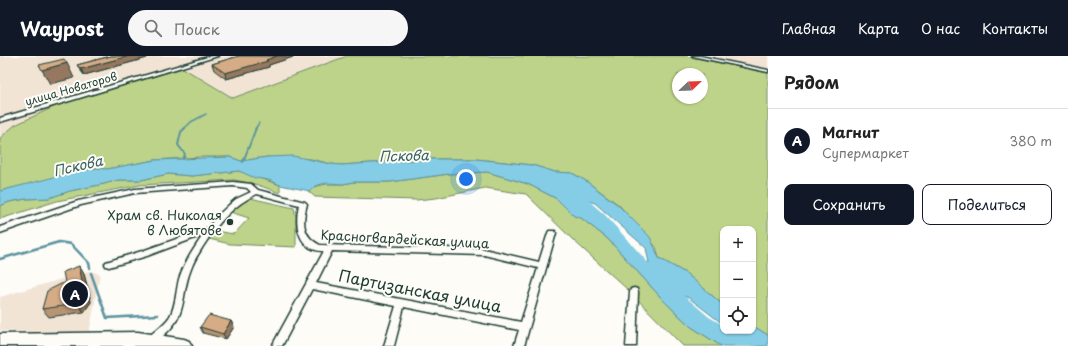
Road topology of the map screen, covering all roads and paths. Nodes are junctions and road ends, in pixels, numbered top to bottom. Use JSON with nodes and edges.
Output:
{"nodes":[{"id":1,"x":216,"y":56,"type":"edge"},
{"id":2,"x":694,"y":56,"type":"edge"},
{"id":3,"x":768,"y":71,"type":"edge"},
{"id":4,"x":0,"y":120,"type":"edge"},
{"id":5,"x":256,"y":192,"type":"junction"},
{"id":6,"x":0,"y":230,"type":"edge"},
{"id":7,"x":209,"y":230,"type":"junction"},
{"id":8,"x":552,"y":234,"type":"dead end"},
{"id":9,"x":330,"y":248,"type":"junction"},
{"id":10,"x":109,"y":264,"type":"dead end"},
{"id":11,"x":541,"y":266,"type":"junction"},
{"id":12,"x":310,"y":286,"type":"junction"},
{"id":13,"x":634,"y":292,"type":"dead end"},
{"id":14,"x":401,"y":303,"type":"junction"},
{"id":15,"x":524,"y":326,"type":"junction"},
{"id":16,"x":151,"y":340,"type":"junction"},
{"id":17,"x":0,"y":341,"type":"edge"},
{"id":18,"x":184,"y":346,"type":"edge"},
{"id":19,"x":277,"y":346,"type":"edge"},
{"id":20,"x":389,"y":346,"type":"edge"},
{"id":21,"x":519,"y":346,"type":"edge"},
{"id":22,"x":631,"y":346,"type":"edge"}],
"edges":[{"from":1,"to":4,"type":"street","name":"улица Новаторов"},
{"from":2,"to":3,"type":"street"},
{"from":5,"to":6,"type":"street"},
{"from":5,"to":7,"type":"street"},
{"from":5,"to":9,"type":"street","name":"Красногвардейская улица"},
{"from":7,"to":10,"type":"street"},
{"from":7,"to":16,"type":"street"},
{"from":8,"to":11,"type":"street"},
{"from":9,"to":11,"type":"street","name":"Красногвардейская улица"},
{"from":9,"to":12,"type":"street"},
{"from":11,"to":15,"type":"street"},
{"from":12,"to":14,"type":"street","name":"Партизанская улица"},
{"from":12,"to":19,"type":"street"},
{"from":13,"to":22,"type":"street"},
{"from":14,"to":15,"type":"street","name":"Партизанская улица"},
{"from":14,"to":20,"type":"street"},
{"from":15,"to":21,"type":"street"},
{"from":16,"to":17,"type":"main road"},
{"from":16,"to":18,"type":"main road"}]}
